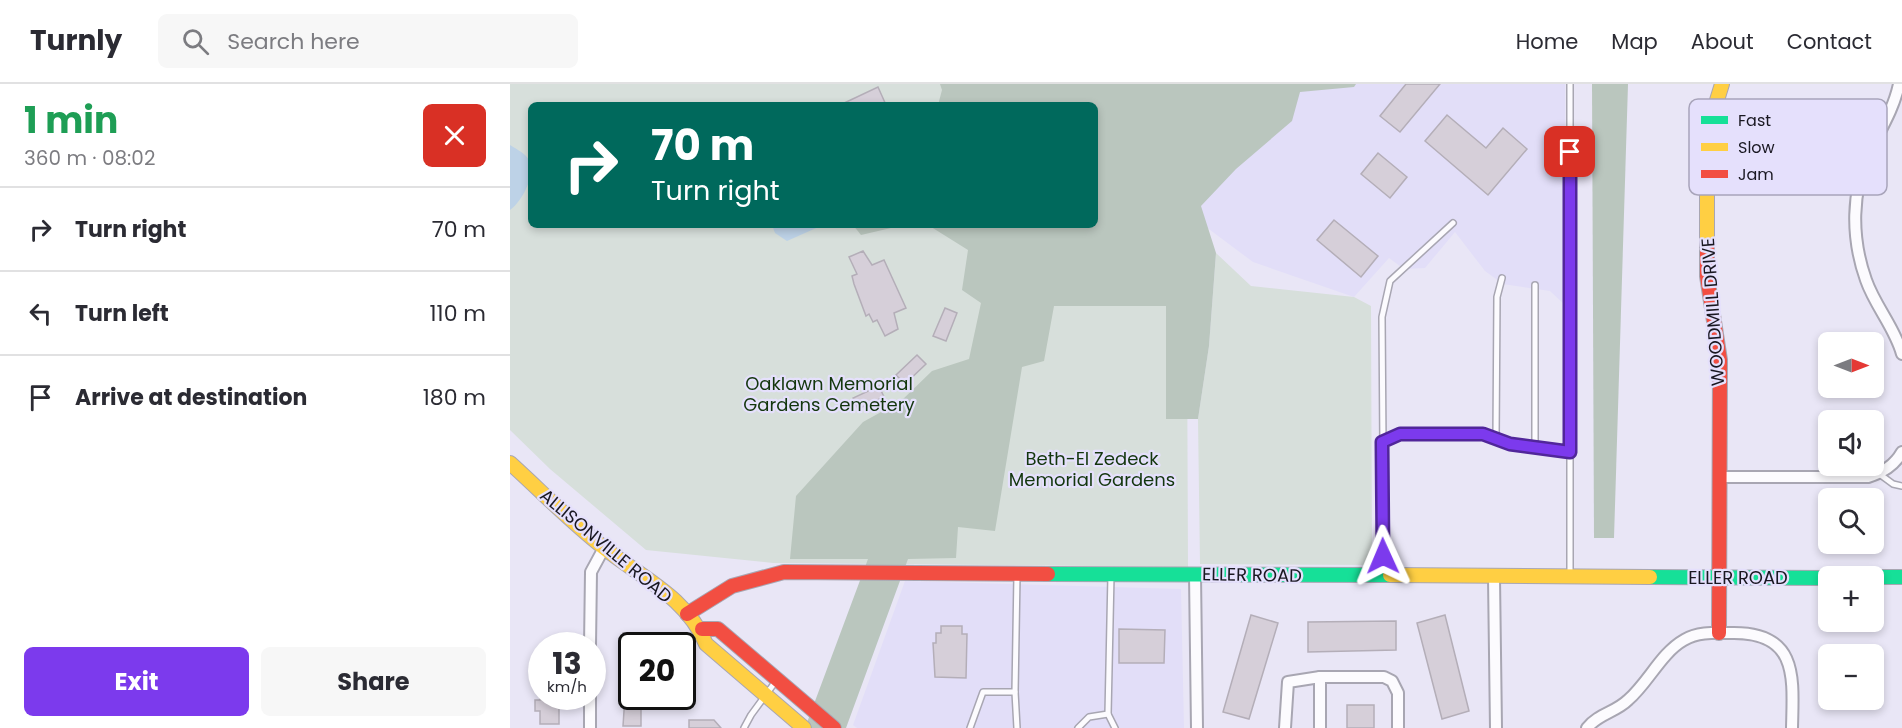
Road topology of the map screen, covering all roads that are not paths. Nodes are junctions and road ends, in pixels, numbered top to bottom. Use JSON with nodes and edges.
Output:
{"nodes":[{"id":1,"x":1570,"y":84,"type":"edge"},
{"id":2,"x":1722,"y":84,"type":"edge"},
{"id":3,"x":1899,"y":84,"type":"edge"},
{"id":4,"x":1717,"y":99,"type":"edge"},
{"id":5,"x":1887,"y":118,"type":"edge"},
{"id":6,"x":1707,"y":195,"type":"edge"},
{"id":7,"x":1858,"y":195,"type":"edge"},
{"id":8,"x":1454,"y":223,"type":"dead end"},
{"id":9,"x":1502,"y":278,"type":"dead end"},
{"id":10,"x":1535,"y":285,"type":"dead end"},
{"id":11,"x":1902,"y":354,"type":"edge"},
{"id":12,"x":1496,"y":438,"type":"junction"},
{"id":13,"x":1382,"y":442,"type":"junction"},
{"id":14,"x":1535,"y":447,"type":"junction"},
{"id":15,"x":1570,"y":452,"type":"junction"},
{"id":16,"x":1902,"y":452,"type":"edge"},
{"id":17,"x":510,"y":463,"type":"edge"},
{"id":18,"x":1884,"y":469,"type":"edge"},
{"id":19,"x":1870,"y":476,"type":"edge"},
{"id":20,"x":1882,"y":476,"type":"edge"},
{"id":21,"x":1720,"y":477,"type":"junction"},
{"id":22,"x":1902,"y":486,"type":"edge"},
{"id":23,"x":604,"y":548,"type":"junction"},
{"id":24,"x":1017,"y":573,"type":"junction"},
{"id":25,"x":1111,"y":574,"type":"junction"},
{"id":26,"x":1196,"y":575,"type":"junction"},
{"id":27,"x":1384,"y":577,"type":"junction"},
{"id":28,"x":1570,"y":577,"type":"junction"},
{"id":29,"x":1902,"y":577,"type":"edge"},
{"id":30,"x":1494,"y":578,"type":"junction"},
{"id":31,"x":1719,"y":578,"type":"junction"},
{"id":32,"x":1818,"y":578,"type":"edge"},
{"id":33,"x":1884,"y":578,"type":"edge"},
{"id":34,"x":687,"y":614,"type":"junction"},
{"id":35,"x":702,"y":629,"type":"junction"},
{"id":36,"x":590,"y":632,"type":"edge"},
{"id":37,"x":1719,"y":633,"type":"junction"},
{"id":38,"x":1320,"y":677,"type":"junction"},
{"id":39,"x":777,"y":680,"type":"junction"},
{"id":40,"x":1015,"y":692,"type":"junction"},
{"id":41,"x":765,"y":695,"type":"junction"},
{"id":42,"x":590,"y":710,"type":"edge"},
{"id":43,"x":1107,"y":714,"type":"junction"},
{"id":44,"x":590,"y":728,"type":"edge"},
{"id":45,"x":744,"y":728,"type":"edge"},
{"id":46,"x":804,"y":728,"type":"edge"},
{"id":47,"x":834,"y":728,"type":"edge"},
{"id":48,"x":970,"y":728,"type":"edge"},
{"id":49,"x":1017,"y":728,"type":"edge"},
{"id":50,"x":1078,"y":728,"type":"edge"},
{"id":51,"x":1115,"y":728,"type":"edge"},
{"id":52,"x":1197,"y":728,"type":"edge"},
{"id":53,"x":1285,"y":728,"type":"edge"},
{"id":54,"x":1320,"y":728,"type":"edge"},
{"id":55,"x":1398,"y":728,"type":"edge"},
{"id":56,"x":1496,"y":728,"type":"edge"},
{"id":57,"x":1587,"y":728,"type":"edge"},
{"id":58,"x":1792,"y":728,"type":"edge"}],
"edges":[{"from":1,"to":15,"type":"lane"},
{"from":2,"to":4,"type":"street","name":"WOODMILL DRIVE"},
{"from":3,"to":5,"type":"street"},
{"from":6,"to":21,"type":"street","name":"WOODMILL DRIVE"},
{"from":7,"to":11,"type":"street"},
{"from":8,"to":13,"type":"lane"},
{"from":9,"to":12,"type":"lane"},
{"from":10,"to":14,"type":"lane"},
{"from":12,"to":13,"type":"lane"},
{"from":12,"to":14,"type":"lane"},
{"from":13,"to":27,"type":"lane"},
{"from":14,"to":15,"type":"lane"},
{"from":15,"to":28,"type":"lane"},
{"from":16,"to":18,"type":"street"},
{"from":17,"to":23,"type":"street","name":"ALLISONVILLE ROAD"},
{"from":19,"to":21,"type":"street"},
{"from":20,"to":22,"type":"lane"},
{"from":21,"to":31,"type":"street","name":"WOODMILL DRIVE"},
{"from":23,"to":34,"type":"street","name":"ALLISONVILLE ROAD"},
{"from":23,"to":36,"type":"street"},
{"from":24,"to":25,"type":"street","name":"ELLER ROAD"},
{"from":24,"to":34,"type":"street","name":"ELLER ROAD"},
{"from":24,"to":40,"type":"lane"},
{"from":25,"to":26,"type":"street","name":"ELLER ROAD"},
{"from":25,"to":43,"type":"lane"},
{"from":26,"to":27,"type":"street","name":"ELLER ROAD"},
{"from":26,"to":52,"type":"street"},
{"from":27,"to":30,"type":"street","name":"ELLER ROAD"},
{"from":28,"to":30,"type":"street","name":"ELLER ROAD"},
{"from":28,"to":31,"type":"street","name":"ELLER ROAD"},
{"from":29,"to":33,"type":"street"},
{"from":30,"to":56,"type":"street"},
{"from":31,"to":32,"type":"street","name":"ELLER ROAD"},
{"from":31,"to":37,"type":"street","name":"WOODMILL DRIVE"},
{"from":34,"to":35,"type":"street","name":"ALLISONVILLE ROAD"},
{"from":35,"to":39,"type":"street","name":"ALLISONVILLE ROAD"},
{"from":35,"to":41,"type":"street","name":"ALLISONVILLE ROAD"},
{"from":37,"to":57,"type":"street"},
{"from":37,"to":58,"type":"street"},
{"from":38,"to":53,"type":"street"},
{"from":38,"to":54,"type":"street"},
{"from":38,"to":55,"type":"street"},
{"from":39,"to":41,"type":"lane"},
{"from":39,"to":47,"type":"street","name":"ALLISONVILLE ROAD"},
{"from":40,"to":48,"type":"lane"},
{"from":40,"to":49,"type":"lane"},
{"from":41,"to":45,"type":"lane"},
{"from":41,"to":46,"type":"street","name":"ALLISONVILLE ROAD"},
{"from":42,"to":44,"type":"street"},
{"from":43,"to":50,"type":"lane"},
{"from":43,"to":51,"type":"lane"}]}
